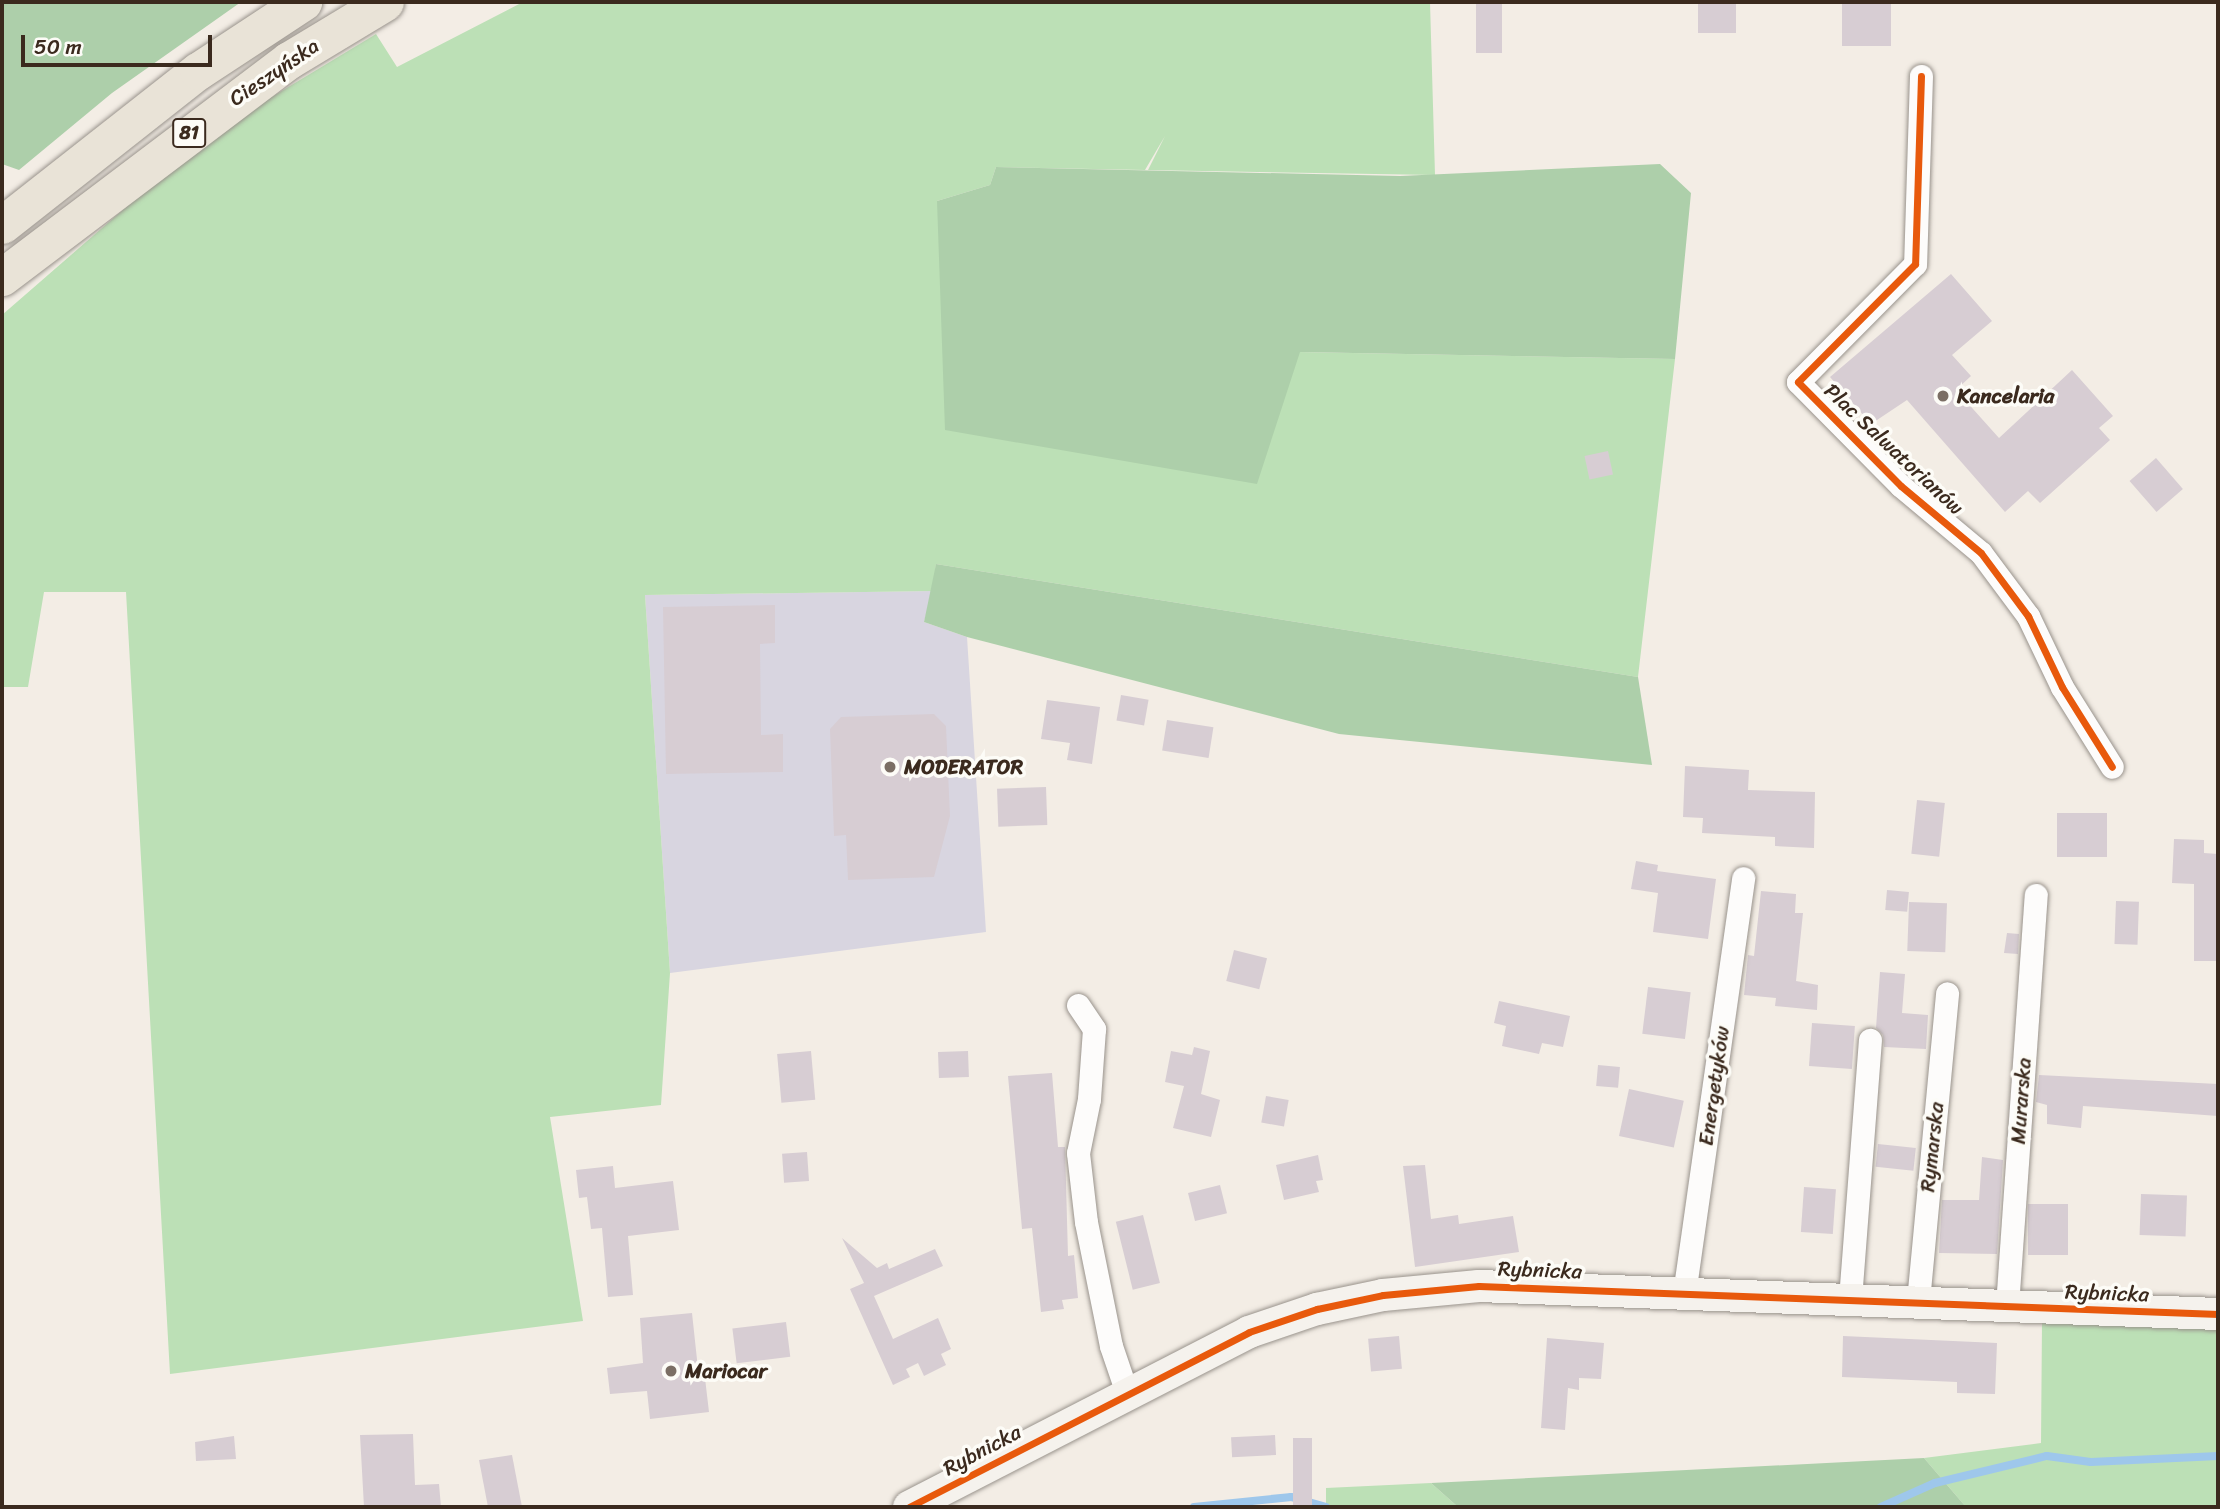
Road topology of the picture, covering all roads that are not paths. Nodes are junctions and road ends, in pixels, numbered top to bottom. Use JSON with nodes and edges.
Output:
{"nodes":[{"id":1,"x":303,"y":2,"type":"edge"},
{"id":2,"x":385,"y":2,"type":"edge"},
{"id":3,"x":1921,"y":76,"type":"dead end"},
{"id":4,"x":2,"y":225,"type":"edge"},
{"id":5,"x":2,"y":277,"type":"edge"},
{"id":6,"x":2112,"y":767,"type":"dead end"},
{"id":7,"x":1743,"y":878,"type":"dead end"},
{"id":8,"x":2036,"y":895,"type":"dead end"},
{"id":9,"x":1947,"y":993,"type":"dead end"},
{"id":10,"x":1077,"y":1005,"type":"dead end"},
{"id":11,"x":1870,"y":1040,"type":"dead end"},
{"id":12,"x":1684,"y":1294,"type":"junction"},
{"id":13,"x":1850,"y":1299,"type":"junction"},
{"id":14,"x":1918,"y":1301,"type":"junction"},
{"id":15,"x":2007,"y":1306,"type":"junction"},
{"id":16,"x":2218,"y":1314,"type":"edge"},
{"id":17,"x":1127,"y":1394,"type":"junction"},
{"id":18,"x":909,"y":1507,"type":"edge"}],
"edges":[{"from":1,"to":4,"type":"main road","name":"Cieszyńska","number":"81"},
{"from":2,"to":5,"type":"main road","name":"Cieszyńska","number":"81"},
{"from":3,"to":6,"type":"street","name":"Plac Salwatorianów"},
{"from":7,"to":12,"type":"street","name":"Energetyków"},
{"from":8,"to":15,"type":"street","name":"Murarska"},
{"from":9,"to":14,"type":"street","name":"Rymarska"},
{"from":10,"to":17,"type":"street"},
{"from":11,"to":13,"type":"street"},
{"from":12,"to":13,"type":"street","name":"Rybnicka"},
{"from":12,"to":17,"type":"street","name":"Rybnicka"},
{"from":13,"to":14,"type":"street","name":"Rybnicka"},
{"from":14,"to":15,"type":"street","name":"Rybnicka"},
{"from":15,"to":16,"type":"street","name":"Rybnicka"},
{"from":17,"to":18,"type":"street","name":"Rybnicka"}]}
